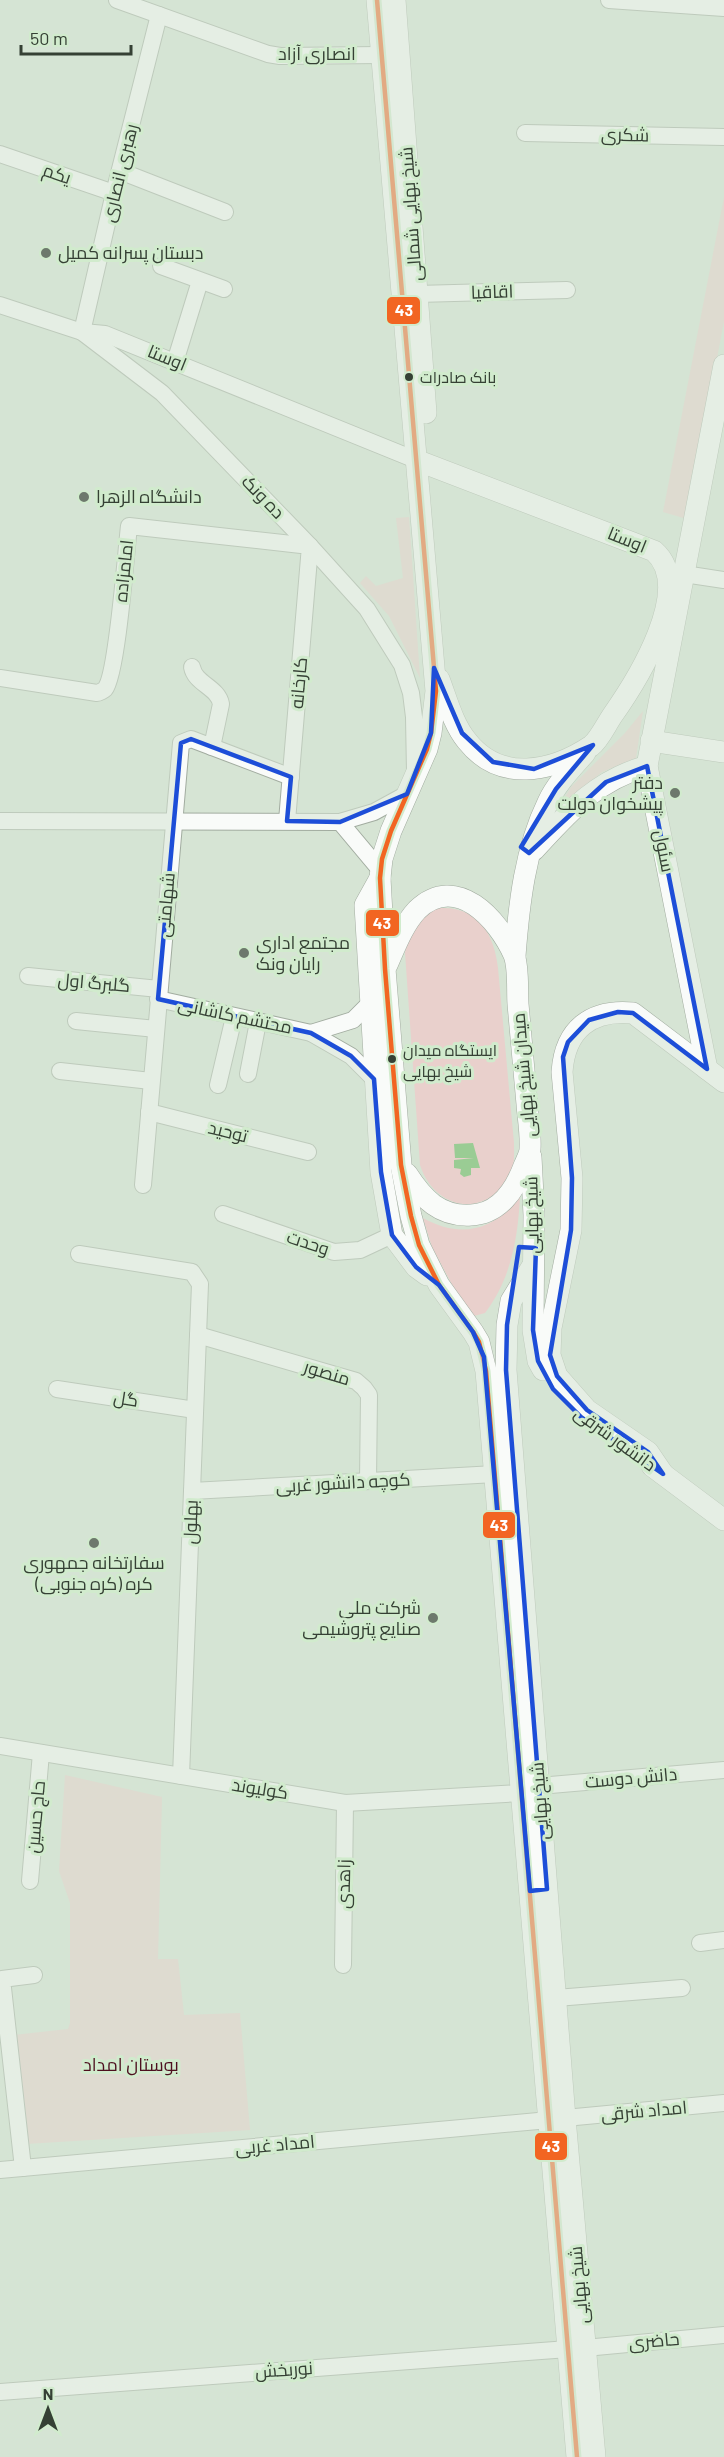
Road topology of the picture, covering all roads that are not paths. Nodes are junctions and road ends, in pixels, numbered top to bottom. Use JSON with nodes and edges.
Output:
{"nodes":[{"id":1,"x":117,"y":0,"type":"edge"},
{"id":2,"x":377,"y":0,"type":"edge"},
{"id":3,"x":395,"y":0,"type":"edge"},
{"id":4,"x":609,"y":0,"type":"edge"},
{"id":5,"x":724,"y":8,"type":"edge"},
{"id":6,"x":159,"y":15,"type":"junction"},
{"id":7,"x":390,"y":54,"type":"junction"},
{"id":8,"x":525,"y":133,"type":"dead end"},
{"id":9,"x":724,"y":137,"type":"edge"},
{"id":10,"x":0,"y":154,"type":"edge"},
{"id":11,"x":120,"y":171,"type":"junction"},
{"id":12,"x":114,"y":193,"type":"junction"},
{"id":13,"x":225,"y":212,"type":"dead end"},
{"id":14,"x":161,"y":266,"type":"dead end"},
{"id":15,"x":200,"y":281,"type":"junction"},
{"id":16,"x":224,"y":289,"type":"dead end"},
{"id":17,"x":567,"y":290,"type":"dead end"},
{"id":18,"x":409,"y":295,"type":"junction"},
{"id":19,"x":0,"y":305,"type":"edge"},
{"id":20,"x":82,"y":332,"type":"junction"},
{"id":21,"x":175,"y":362,"type":"junction"},
{"id":22,"x":724,"y":365,"type":"edge"},
{"id":23,"x":423,"y":462,"type":"junction"},
{"id":24,"x":310,"y":546,"type":"junction"},
{"id":25,"x":684,"y":574,"type":"junction"},
{"id":26,"x":724,"y":580,"type":"edge"},
{"id":27,"x":672,"y":633,"type":"junction"},
{"id":28,"x":192,"y":667,"type":"dead end"},
{"id":29,"x":434,"y":668,"type":"junction"},
{"id":30,"x":0,"y":678,"type":"edge"},
{"id":31,"x":652,"y":735,"type":"junction"},
{"id":32,"x":724,"y":740,"type":"edge"},
{"id":33,"x":592,"y":745,"type":"junction"},
{"id":34,"x":212,"y":747,"type":"junction"},
{"id":35,"x":724,"y":752,"type":"edge"},
{"id":36,"x":646,"y":765,"type":"junction"},
{"id":37,"x":291,"y":777,"type":"junction"},
{"id":38,"x":411,"y":786,"type":"junction"},
{"id":39,"x":0,"y":821,"type":"edge"},
{"id":40,"x":287,"y":821,"type":"junction"},
{"id":41,"x":340,"y":822,"type":"junction"},
{"id":42,"x":173,"y":823,"type":"junction"},
{"id":43,"x":531,"y":853,"type":"junction"},
{"id":44,"x":380,"y":874,"type":"junction"},
{"id":45,"x":514,"y":956,"type":"junction"},
{"id":46,"x":385,"y":969,"type":"junction"},
{"id":47,"x":28,"y":976,"type":"dead end"},
{"id":48,"x":159,"y":994,"type":"junction"},
{"id":49,"x":369,"y":1004,"type":"junction"},
{"id":50,"x":234,"y":1017,"type":"junction"},
{"id":51,"x":76,"y":1021,"type":"dead end"},
{"id":52,"x":258,"y":1022,"type":"junction"},
{"id":53,"x":156,"y":1029,"type":"junction"},
{"id":54,"x":311,"y":1033,"type":"junction"},
{"id":55,"x":707,"y":1069,"type":"junction"},
{"id":56,"x":60,"y":1071,"type":"dead end"},
{"id":57,"x":248,"y":1074,"type":"dead end"},
{"id":58,"x":374,"y":1079,"type":"junction"},
{"id":59,"x":151,"y":1081,"type":"junction"},
{"id":60,"x":724,"y":1082,"type":"edge"},
{"id":61,"x":218,"y":1085,"type":"dead end"},
{"id":62,"x":149,"y":1112,"type":"junction"},
{"id":63,"x":530,"y":1150,"type":"junction"},
{"id":64,"x":308,"y":1152,"type":"dead end"},
{"id":65,"x":402,"y":1165,"type":"junction"},
{"id":66,"x":143,"y":1185,"type":"dead end"},
{"id":67,"x":223,"y":1214,"type":"dead end"},
{"id":68,"x":392,"y":1235,"type":"junction"},
{"id":69,"x":79,"y":1254,"type":"dead end"},
{"id":70,"x":533,"y":1265,"type":"junction"},
{"id":71,"x":439,"y":1285,"type":"junction"},
{"id":72,"x":198,"y":1335,"type":"junction"},
{"id":73,"x":57,"y":1389,"type":"dead end"},
{"id":74,"x":195,"y":1410,"type":"junction"},
{"id":75,"x":495,"y":1474,"type":"junction"},
{"id":76,"x":663,"y":1474,"type":"junction"},
{"id":77,"x":368,"y":1481,"type":"junction"},
{"id":78,"x":192,"y":1491,"type":"junction"},
{"id":79,"x":724,"y":1520,"type":"edge"},
{"id":80,"x":0,"y":1746,"type":"edge"},
{"id":81,"x":41,"y":1753,"type":"junction"},
{"id":82,"x":724,"y":1770,"type":"edge"},
{"id":83,"x":180,"y":1776,"type":"junction"},
{"id":84,"x":530,"y":1790,"type":"junction"},
{"id":85,"x":345,"y":1803,"type":"junction"},
{"id":86,"x":30,"y":1881,"type":"dead end"},
{"id":87,"x":538,"y":1890,"type":"junction"},
{"id":88,"x":724,"y":1940,"type":"edge"},
{"id":89,"x":700,"y":1943,"type":"dead end"},
{"id":90,"x":343,"y":1965,"type":"dead end"},
{"id":91,"x":34,"y":1975,"type":"dead end"},
{"id":92,"x":682,"y":1988,"type":"dead end"},
{"id":93,"x":555,"y":1998,"type":"junction"},
{"id":94,"x":724,"y":2103,"type":"edge"},
{"id":95,"x":557,"y":2119,"type":"junction"},
{"id":96,"x":23,"y":2168,"type":"junction"},
{"id":97,"x":0,"y":2170,"type":"edge"},
{"id":98,"x":724,"y":2335,"type":"edge"},
{"id":99,"x":577,"y":2349,"type":"junction"},
{"id":100,"x":0,"y":2392,"type":"edge"},
{"id":101,"x":578,"y":2457,"type":"edge"}],
"edges":[{"from":1,"to":6,"type":"street","name":"انصاری آزاد"},
{"from":2,"to":7,"type":"main road","name":"شیخ بهایی شمالی"},
{"from":3,"to":7,"type":"main road","name":"شیخ بهایی شمالی"},
{"from":4,"to":5,"type":"street"},
{"from":6,"to":7,"type":"street","name":"انصاری آزاد"},
{"from":6,"to":11,"type":"street","name":"رهبری انصاری"},
{"from":7,"to":18,"type":"main road","name":"شیخ بهایی شمالی"},
{"from":8,"to":9,"type":"street","name":"شکری"},
{"from":10,"to":12,"type":"street","name":"یکم"},
{"from":11,"to":12,"type":"street","name":"رهبری انصاری"},
{"from":11,"to":13,"type":"street"},
{"from":12,"to":20,"type":"street","name":"رهبری انصاری"},
{"from":14,"to":15,"type":"street"},
{"from":15,"to":16,"type":"street"},
{"from":15,"to":21,"type":"street"},
{"from":17,"to":18,"type":"street","name":"اقاقیا"},
{"from":18,"to":23,"type":"main road","name":"شیخ بهایی شمالی"},
{"from":19,"to":20,"type":"street","name":"ده ونک"},
{"from":20,"to":21,"type":"street","name":"اوستا"},
{"from":20,"to":24,"type":"street","name":"ده ونک"},
{"from":21,"to":23,"type":"street","name":"اوستا"},
{"from":22,"to":25,"type":"main road","name":"سئول"},
{"from":23,"to":29,"type":"main road"},
{"from":23,"to":33,"type":"main road","name":"اوستا"},
{"from":24,"to":30,"type":"street","name":"امامزاده"},
{"from":24,"to":37,"type":"street","name":"کارخانه"},
{"from":24,"to":38,"type":"street","name":"ده ونک"},
{"from":25,"to":26,"type":"street"},
{"from":25,"to":27,"type":"main road","name":"سئول"},
{"from":27,"to":31,"type":"main road","name":"سئول"},
{"from":27,"to":33,"type":"main road","name":"سئول"},
{"from":28,"to":34,"type":"street"},
{"from":29,"to":33,"type":"main road"},
{"from":29,"to":38,"type":"main road"},
{"from":31,"to":32,"type":"main road"},
{"from":31,"to":35,"type":"main road"},
{"from":31,"to":36,"type":"main road","name":"سئول"},
{"from":33,"to":43,"type":"main road","name":"سئول"},
{"from":34,"to":37,"type":"street","name":"شهامتی"},
{"from":34,"to":42,"type":"street","name":"شهامتی"},
{"from":36,"to":43,"type":"main road"},
{"from":36,"to":55,"type":"main road","name":"سئول"},
{"from":37,"to":40,"type":"street","name":"کارخانه"},
{"from":38,"to":41,"type":"street"},
{"from":38,"to":44,"type":"main road"},
{"from":39,"to":42,"type":"street"},
{"from":40,"to":41,"type":"street"},
{"from":40,"to":42,"type":"street"},
{"from":41,"to":44,"type":"street"},
{"from":42,"to":48,"type":"street","name":"شهامتی"},
{"from":43,"to":45,"type":"main road","name":"سئول"},
{"from":44,"to":46,"type":"main road"},
{"from":44,"to":49,"type":"main road"},
{"from":45,"to":46,"type":"main road","name":"میدان شیخ بهایی"},
{"from":45,"to":63,"type":"main road","name":"میدان شیخ بهایی"},
{"from":46,"to":65,"type":"main road","name":"میدان شیخ بهایی"},
{"from":47,"to":48,"type":"street","name":"گلبرگ اول"},
{"from":48,"to":50,"type":"street","name":"محتشم کاشانی"},
{"from":48,"to":53,"type":"street","name":"شهامتی"},
{"from":49,"to":54,"type":"street"},
{"from":49,"to":58,"type":"main road"},
{"from":50,"to":52,"type":"street","name":"محتشم کاشانی"},
{"from":50,"to":61,"type":"street"},
{"from":51,"to":53,"type":"street"},
{"from":52,"to":54,"type":"street","name":"محتشم کاشانی"},
{"from":52,"to":57,"type":"street"},
{"from":53,"to":59,"type":"street","name":"شهامتی"},
{"from":54,"to":58,"type":"street"},
{"from":55,"to":60,"type":"main road"},
{"from":55,"to":76,"type":"main road"},
{"from":56,"to":59,"type":"street"},
{"from":58,"to":68,"type":"main road"},
{"from":59,"to":62,"type":"street","name":"شهامتی"},
{"from":62,"to":64,"type":"street","name":"توحید"},
{"from":62,"to":66,"type":"street","name":"شهامتی"},
{"from":63,"to":65,"type":"main road","name":"میدان شیخ بهایی"},
{"from":63,"to":70,"type":"main road","name":"شیخ بهایی"},
{"from":65,"to":71,"type":"main road","name":"شیخ بهایی"},
{"from":67,"to":68,"type":"street","name":"وحدت"},
{"from":68,"to":71,"type":"main road"},
{"from":69,"to":72,"type":"street","name":"بهلول"},
{"from":70,"to":76,"type":"main road","name":"دانشور شرقی"},
{"from":70,"to":84,"type":"main road","name":"شیخ بهایی"},
{"from":71,"to":75,"type":"main road","name":"شیخ بهایی"},
{"from":72,"to":74,"type":"street","name":"بهلول"},
{"from":72,"to":77,"type":"street","name":"منصور"},
{"from":73,"to":74,"type":"street","name":"گل"},
{"from":74,"to":78,"type":"street","name":"بهلول"},
{"from":75,"to":77,"type":"street","name":"کوچه دانشور غربی"},
{"from":75,"to":84,"type":"main road","name":"شیخ بهایی"},
{"from":76,"to":79,"type":"main road","name":"دانشور شرقی"},
{"from":77,"to":78,"type":"street","name":"کوچه دانشور غربی"},
{"from":78,"to":83,"type":"street","name":"بهلول"},
{"from":80,"to":81,"type":"street","name":"کولیوند"},
{"from":81,"to":83,"type":"street","name":"کولیوند"},
{"from":81,"to":86,"type":"street","name":"حاج حسین"},
{"from":82,"to":84,"type":"street","name":"دانش دوست"},
{"from":83,"to":85,"type":"street","name":"کولیوند"},
{"from":84,"to":85,"type":"street","name":"کولیوند"},
{"from":84,"to":87,"type":"main road","name":"شیخ بهایی"},
{"from":85,"to":90,"type":"street","name":"زاهدی"},
{"from":87,"to":93,"type":"main road","name":"شیخ بهایی"},
{"from":87,"to":95,"type":"main road","name":"شیخ بهایی"},
{"from":88,"to":89,"type":"street"},
{"from":91,"to":96,"type":"street"},
{"from":92,"to":93,"type":"street"},
{"from":93,"to":95,"type":"main road","name":"شیخ بهایی"},
{"from":94,"to":95,"type":"street","name":"امداد شرقی"},
{"from":95,"to":96,"type":"street","name":"امداد غربی"},
{"from":95,"to":99,"type":"main road","name":"شیخ بهایی"},
{"from":96,"to":97,"type":"street","name":"امداد غربی"},
{"from":98,"to":99,"type":"street","name":"حاضری"},
{"from":99,"to":100,"type":"street","name":"نوربخش"},
{"from":99,"to":101,"type":"main road","name":"شیخ بهایی"}]}
